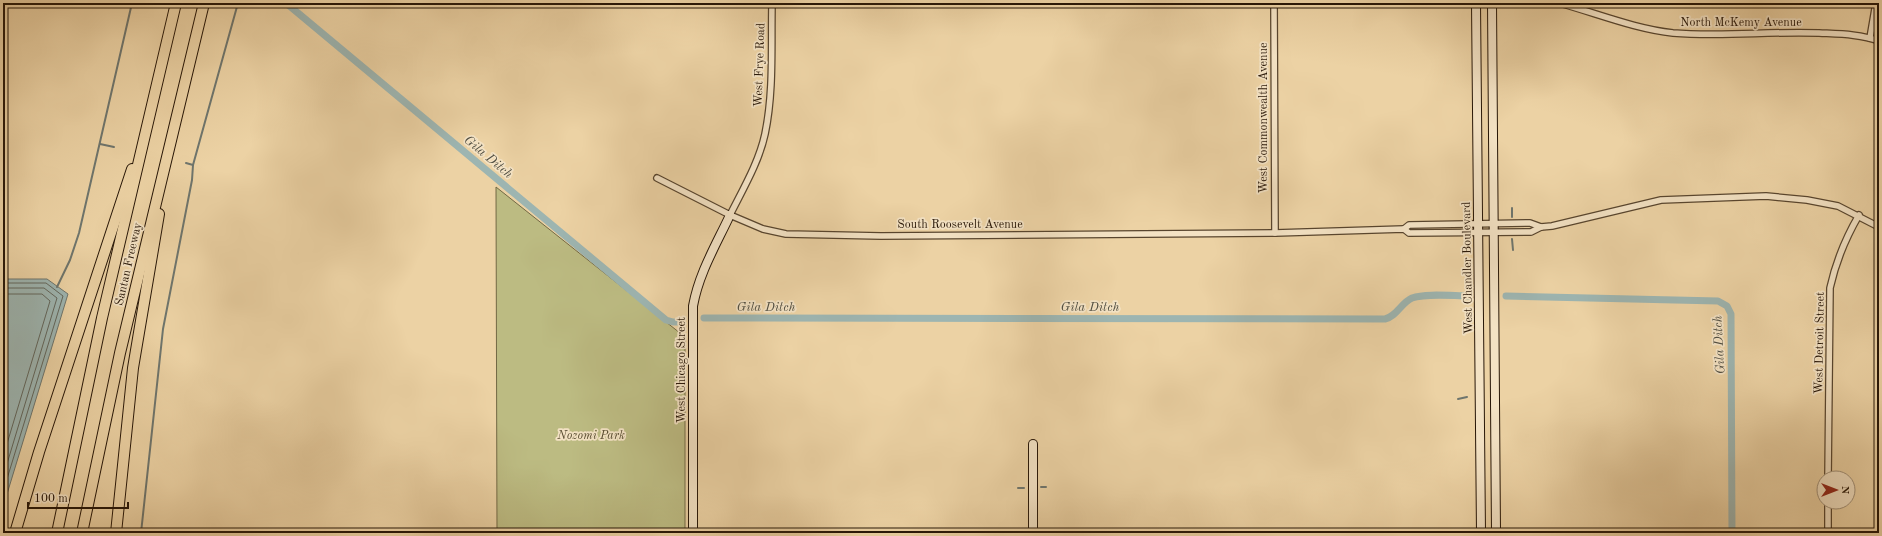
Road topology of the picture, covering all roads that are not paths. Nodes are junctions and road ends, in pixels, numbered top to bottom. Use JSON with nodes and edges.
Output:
{"nodes":[{"id":1,"x":176,"y":3,"type":"edge"},
{"id":2,"x":204,"y":3,"type":"edge"},
{"id":3,"x":772,"y":3,"type":"edge"},
{"id":4,"x":791,"y":3,"type":"edge"},
{"id":5,"x":1274,"y":3,"type":"edge"},
{"id":6,"x":1476,"y":3,"type":"edge"},
{"id":7,"x":1492,"y":3,"type":"edge"},
{"id":8,"x":1559,"y":3,"type":"edge"},
{"id":9,"x":1876,"y":3,"type":"edge"},
{"id":10,"x":1870,"y":38,"type":"junction"},
{"id":11,"x":1879,"y":41,"type":"edge"},
{"id":12,"x":150,"y":114,"type":"junction"},
{"id":13,"x":169,"y":154,"type":"junction"},
{"id":14,"x":657,"y":178,"type":"dead end"},
{"id":15,"x":730,"y":215,"type":"junction"},
{"id":16,"x":1859,"y":215,"type":"junction"},
{"id":17,"x":1478,"y":224,"type":"junction"},
{"id":18,"x":1493,"y":224,"type":"junction"},
{"id":19,"x":1541,"y":227,"type":"junction"},
{"id":20,"x":1879,"y":227,"type":"edge"},
{"id":21,"x":1404,"y":229,"type":"junction"},
{"id":22,"x":1493,"y":232,"type":"junction"},
{"id":23,"x":1275,"y":233,"type":"junction"},
{"id":24,"x":1478,"y":233,"type":"junction"},
{"id":25,"x":1033,"y":444,"type":"dead end"},
{"id":26,"x":1828,"y":470,"type":"edge"},
{"id":27,"x":1828,"y":510,"type":"edge"},
{"id":28,"x":15,"y":533,"type":"edge"},
{"id":29,"x":57,"y":533,"type":"edge"},
{"id":30,"x":82,"y":533,"type":"edge"},
{"id":31,"x":116,"y":533,"type":"edge"},
{"id":32,"x":693,"y":533,"type":"edge"},
{"id":33,"x":1033,"y":533,"type":"edge"},
{"id":34,"x":1481,"y":533,"type":"edge"},
{"id":35,"x":1496,"y":533,"type":"edge"},
{"id":36,"x":1828,"y":533,"type":"edge"}],
"edges":[{"from":1,"to":12,"type":"highway","name":"Santan Freeway"},
{"from":2,"to":13,"type":"highway","name":"Santan Freeway"},
{"from":3,"to":4,"type":"street"},
{"from":3,"to":15,"type":"street","name":"West Frye Road"},
{"from":5,"to":23,"type":"street","name":"West Commonwealth Avenue"},
{"from":6,"to":17,"type":"main road","name":"West Chandler Boulevard"},
{"from":7,"to":18,"type":"main road"},
{"from":8,"to":10,"type":"street","name":"North McKemy Avenue"},
{"from":9,"to":10,"type":"street"},
{"from":10,"to":11,"type":"street","name":"North McKemy Avenue"},
{"from":12,"to":28,"type":"highway"},
{"from":12,"to":29,"type":"highway","name":"Santan Freeway"},
{"from":13,"to":30,"type":"highway","name":"Santan Freeway"},
{"from":13,"to":31,"type":"highway"},
{"from":14,"to":15,"type":"street","name":"South Roosevelt Avenue"},
{"from":15,"to":23,"type":"street","name":"South Roosevelt Avenue"},
{"from":15,"to":32,"type":"main road","name":"West Chicago Street"},
{"from":16,"to":19,"type":"street"},
{"from":16,"to":20,"type":"street"},
{"from":16,"to":26,"type":"street","name":"West Detroit Street"},
{"from":17,"to":18,"type":"street"},
{"from":17,"to":21,"type":"street"},
{"from":17,"to":24,"type":"main road","name":"West Chandler Boulevard"},
{"from":18,"to":19,"type":"street"},
{"from":18,"to":22,"type":"main road"},
{"from":19,"to":22,"type":"street"},
{"from":21,"to":23,"type":"street","name":"South Roosevelt Avenue"},
{"from":21,"to":24,"type":"street"},
{"from":22,"to":24,"type":"street"},
{"from":22,"to":35,"type":"main road"},
{"from":24,"to":34,"type":"main road","name":"West Chandler Boulevard"},
{"from":25,"to":33,"type":"main road"},
{"from":27,"to":36,"type":"street"}]}
